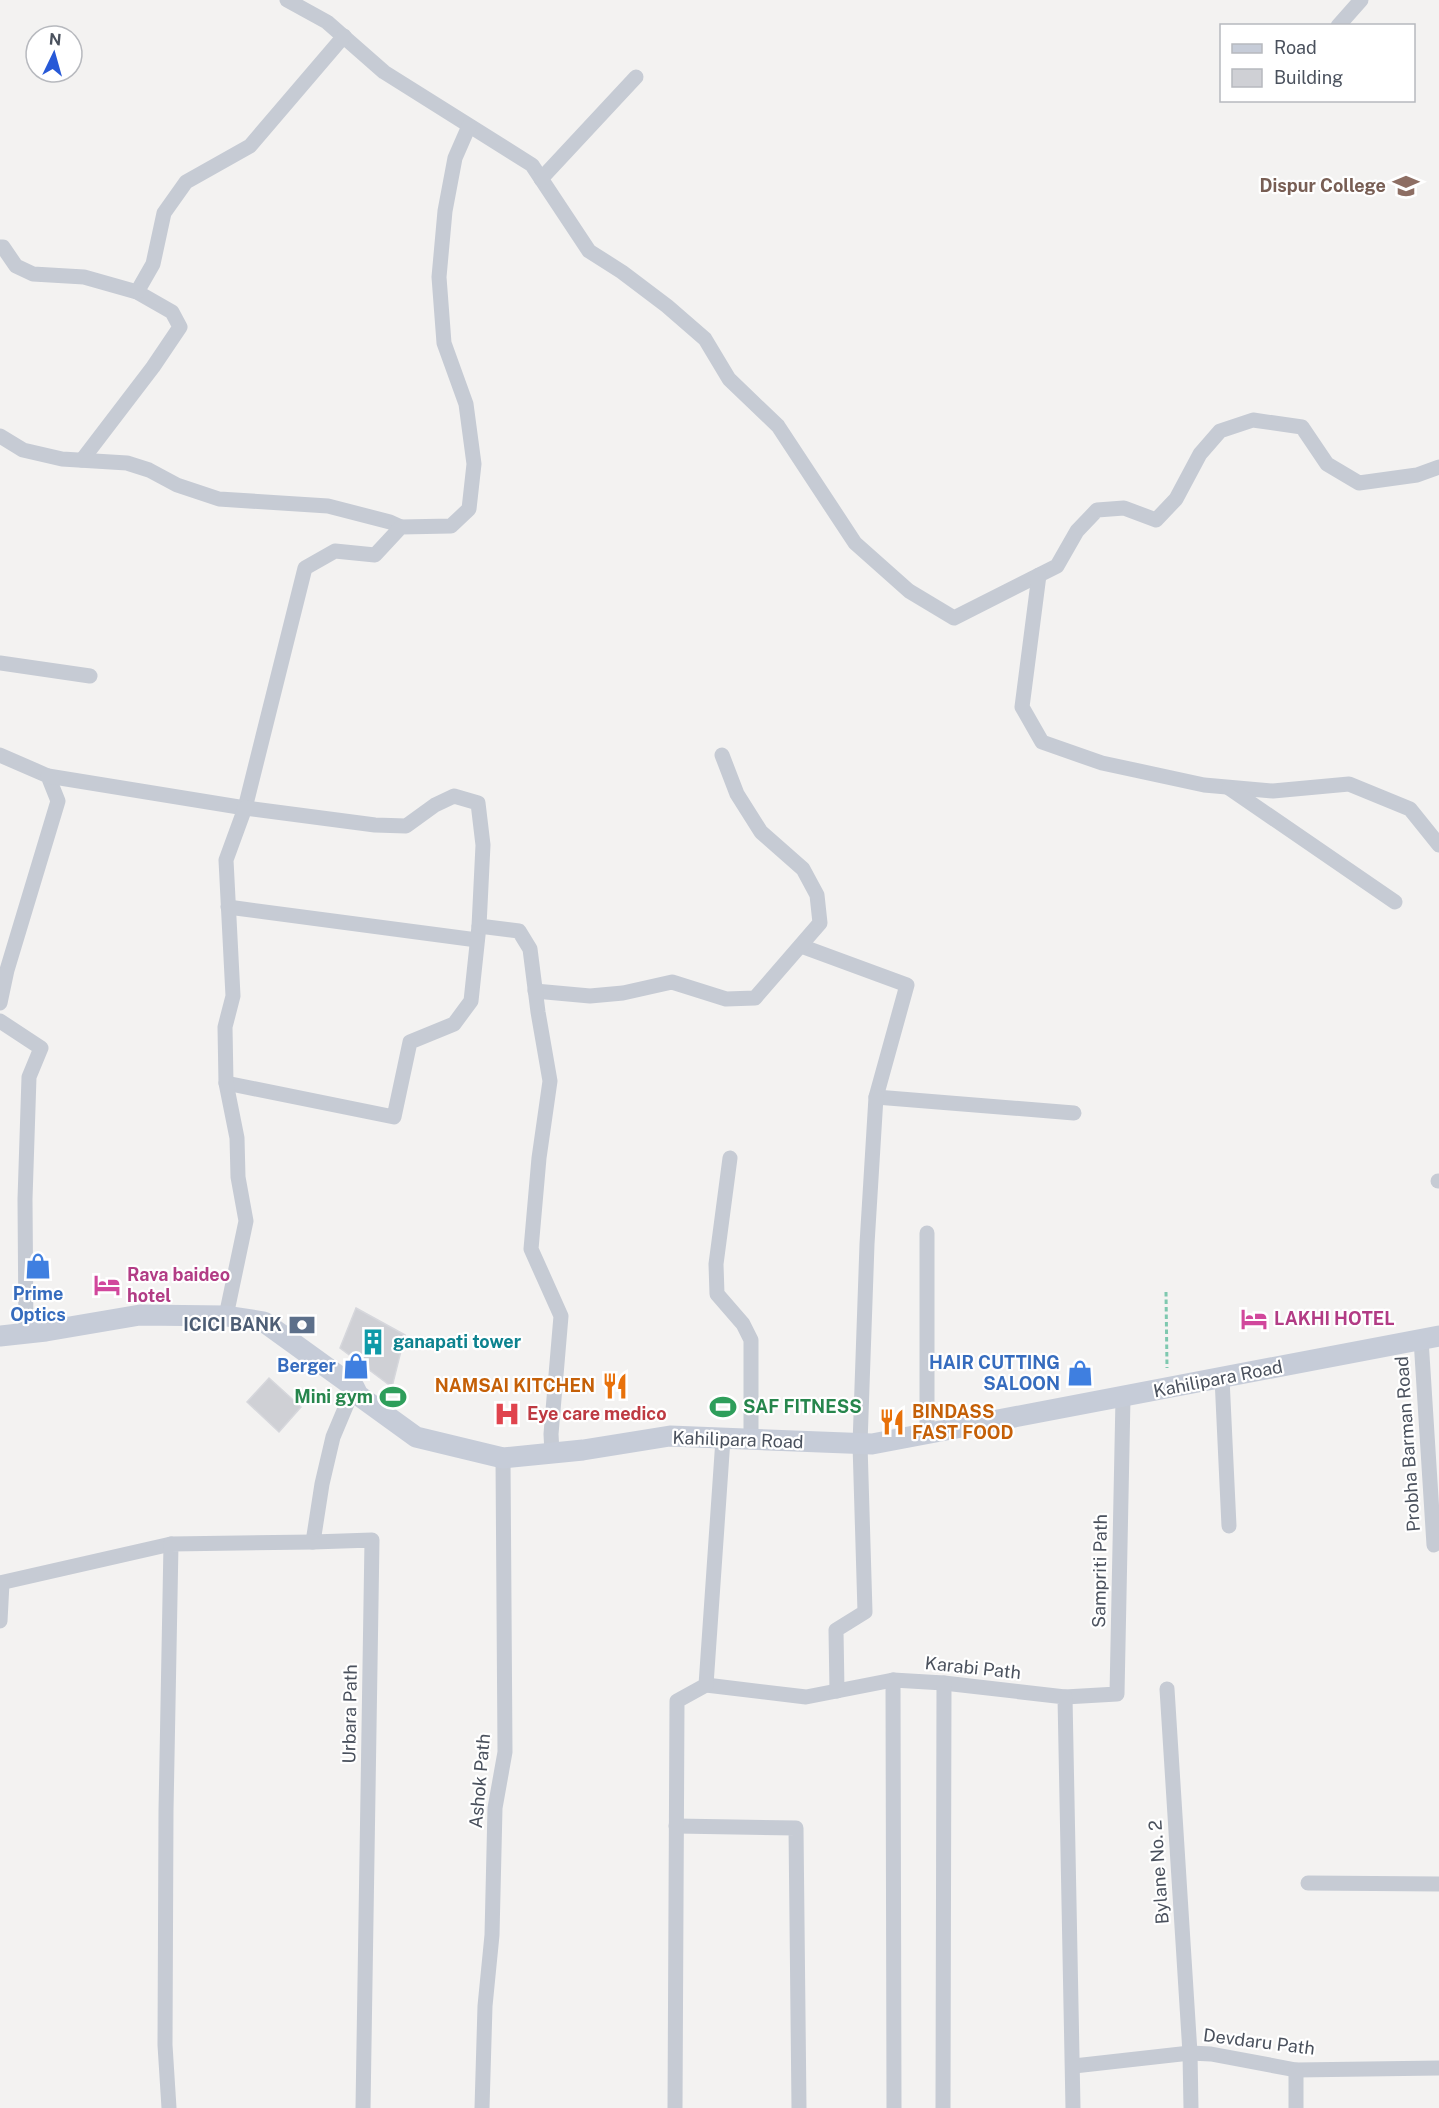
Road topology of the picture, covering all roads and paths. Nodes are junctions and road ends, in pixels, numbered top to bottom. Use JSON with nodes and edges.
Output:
{"nodes":[{"id":1,"x":287,"y":0,"type":"edge"},
{"id":2,"x":1361,"y":0,"type":"edge"},
{"id":3,"x":1340,"y":24,"type":"edge"},
{"id":4,"x":344,"y":36,"type":"junction"},
{"id":5,"x":636,"y":77,"type":"dead end"},
{"id":6,"x":469,"y":126,"type":"junction"},
{"id":7,"x":542,"y":179,"type":"junction"},
{"id":8,"x":0,"y":247,"type":"edge"},
{"id":9,"x":136,"y":292,"type":"junction"},
{"id":10,"x":0,"y":436,"type":"edge"},
{"id":11,"x":82,"y":460,"type":"junction"},
{"id":12,"x":1439,"y":468,"type":"edge"},
{"id":13,"x":401,"y":527,"type":"junction"},
{"id":14,"x":1039,"y":575,"type":"junction"},
{"id":15,"x":0,"y":663,"type":"edge"},
{"id":16,"x":90,"y":676,"type":"dead end"},
{"id":17,"x":0,"y":755,"type":"edge"},
{"id":18,"x":722,"y":755,"type":"dead end"},
{"id":19,"x":48,"y":776,"type":"junction"},
{"id":20,"x":1228,"y":787,"type":"junction"},
{"id":21,"x":244,"y":808,"type":"junction"},
{"id":22,"x":1439,"y":845,"type":"edge"},
{"id":23,"x":1395,"y":902,"type":"dead end"},
{"id":24,"x":228,"y":907,"type":"junction"},
{"id":25,"x":478,"y":933,"type":"junction"},
{"id":26,"x":801,"y":946,"type":"junction"},
{"id":27,"x":535,"y":992,"type":"junction"},
{"id":28,"x":0,"y":1003,"type":"edge"},
{"id":29,"x":0,"y":1021,"type":"edge"},
{"id":30,"x":226,"y":1083,"type":"junction"},
{"id":31,"x":876,"y":1097,"type":"junction"},
{"id":32,"x":1074,"y":1113,"type":"dead end"},
{"id":33,"x":730,"y":1158,"type":"dead end"},
{"id":34,"x":927,"y":1233,"type":"dead end"},
{"id":35,"x":1166,"y":1293,"type":"dead end"},
{"id":36,"x":226,"y":1316,"type":"junction"},
{"id":37,"x":26,"y":1333,"type":"junction"},
{"id":38,"x":0,"y":1336,"type":"edge"},
{"id":39,"x":1430,"y":1338,"type":"edge"},
{"id":40,"x":1167,"y":1368,"type":"dead end"},
{"id":41,"x":1222,"y":1378,"type":"junction"},
{"id":42,"x":354,"y":1387,"type":"junction"},
{"id":43,"x":1123,"y":1398,"type":"junction"},
{"id":44,"x":927,"y":1434,"type":"junction"},
{"id":45,"x":723,"y":1439,"type":"junction"},
{"id":46,"x":751,"y":1440,"type":"junction"},
{"id":47,"x":860,"y":1444,"type":"junction"},
{"id":48,"x":552,"y":1453,"type":"junction"},
{"id":49,"x":503,"y":1458,"type":"junction"},
{"id":50,"x":1228,"y":1526,"type":"dead end"},
{"id":51,"x":313,"y":1542,"type":"junction"},
{"id":52,"x":171,"y":1544,"type":"junction"},
{"id":53,"x":1434,"y":1545,"type":"dead end"},
{"id":54,"x":1,"y":1583,"type":"edge"},
{"id":55,"x":0,"y":1621,"type":"edge"},
{"id":56,"x":893,"y":1680,"type":"junction"},
{"id":57,"x":944,"y":1683,"type":"junction"},
{"id":58,"x":706,"y":1685,"type":"junction"},
{"id":59,"x":1167,"y":1689,"type":"dead end"},
{"id":60,"x":837,"y":1691,"type":"junction"},
{"id":61,"x":1065,"y":1697,"type":"junction"},
{"id":62,"x":676,"y":1826,"type":"junction"},
{"id":63,"x":1308,"y":1883,"type":"dead end"},
{"id":64,"x":1439,"y":1884,"type":"edge"},
{"id":65,"x":1190,"y":2053,"type":"junction"},
{"id":66,"x":1074,"y":2066,"type":"junction"},
{"id":67,"x":1439,"y":2068,"type":"edge"},
{"id":68,"x":1296,"y":2070,"type":"junction"},
{"id":69,"x":169,"y":2108,"type":"edge"},
{"id":70,"x":363,"y":2108,"type":"edge"},
{"id":71,"x":482,"y":2108,"type":"edge"},
{"id":72,"x":675,"y":2108,"type":"edge"},
{"id":73,"x":799,"y":2108,"type":"edge"},
{"id":74,"x":894,"y":2108,"type":"edge"},
{"id":75,"x":943,"y":2108,"type":"edge"},
{"id":76,"x":1073,"y":2108,"type":"edge"},
{"id":77,"x":1191,"y":2108,"type":"edge"},
{"id":78,"x":1296,"y":2108,"type":"edge"}],
"edges":[{"from":1,"to":4,"type":"street"},
{"from":2,"to":3,"type":"street"},
{"from":4,"to":6,"type":"street"},
{"from":4,"to":9,"type":"street"},
{"from":5,"to":7,"type":"street"},
{"from":6,"to":7,"type":"street"},
{"from":6,"to":13,"type":"street"},
{"from":7,"to":14,"type":"street"},
{"from":8,"to":9,"type":"street"},
{"from":9,"to":11,"type":"street"},
{"from":10,"to":11,"type":"street"},
{"from":11,"to":13,"type":"street"},
{"from":12,"to":14,"type":"street"},
{"from":13,"to":21,"type":"street"},
{"from":14,"to":20,"type":"street"},
{"from":15,"to":16,"type":"street"},
{"from":17,"to":19,"type":"street"},
{"from":18,"to":26,"type":"street"},
{"from":19,"to":21,"type":"street"},
{"from":19,"to":28,"type":"street"},
{"from":20,"to":22,"type":"street"},
{"from":20,"to":23,"type":"street"},
{"from":21,"to":24,"type":"street"},
{"from":21,"to":25,"type":"street"},
{"from":24,"to":25,"type":"street"},
{"from":24,"to":30,"type":"street"},
{"from":25,"to":27,"type":"street"},
{"from":25,"to":30,"type":"street"},
{"from":26,"to":27,"type":"street"},
{"from":26,"to":31,"type":"street"},
{"from":27,"to":48,"type":"street"},
{"from":29,"to":37,"type":"street"},
{"from":30,"to":36,"type":"street"},
{"from":31,"to":32,"type":"street"},
{"from":31,"to":47,"type":"street"},
{"from":33,"to":46,"type":"street"},
{"from":34,"to":44,"type":"street"},
{"from":35,"to":40,"type":"path"},
{"from":36,"to":37,"type":"main road","name":"Kahilipara Road"},
{"from":36,"to":42,"type":"main road","name":"Kahilipara Road"},
{"from":37,"to":38,"type":"main road","name":"Kahilipara Road"},
{"from":39,"to":41,"type":"main road","name":"Kahilipara Road"},
{"from":39,"to":53,"type":"street","name":"Probha Barman Road"},
{"from":41,"to":43,"type":"main road","name":"Kahilipara Road"},
{"from":41,"to":50,"type":"street"},
{"from":42,"to":49,"type":"main road","name":"Kahilipara Road"},
{"from":42,"to":51,"type":"street"},
{"from":43,"to":44,"type":"main road","name":"Kahilipara Road"},
{"from":43,"to":61,"type":"street","name":"Sampriti Path"},
{"from":44,"to":47,"type":"main road","name":"Kahilipara Road"},
{"from":45,"to":46,"type":"main road","name":"Kahilipara Road"},
{"from":45,"to":48,"type":"main road","name":"Kahilipara Road"},
{"from":45,"to":58,"type":"street"},
{"from":46,"to":47,"type":"main road","name":"Kahilipara Road"},
{"from":47,"to":60,"type":"street"},
{"from":48,"to":49,"type":"main road","name":"Kahilipara Road"},
{"from":49,"to":71,"type":"street","name":"Ashok Path"},
{"from":51,"to":52,"type":"street"},
{"from":51,"to":70,"type":"street","name":"Urbara Path"},
{"from":52,"to":54,"type":"street"},
{"from":52,"to":69,"type":"street"},
{"from":54,"to":55,"type":"street"},
{"from":56,"to":57,"type":"street","name":"Karabi Path"},
{"from":56,"to":60,"type":"street","name":"Karabi Path"},
{"from":56,"to":74,"type":"street"},
{"from":57,"to":61,"type":"street","name":"Karabi Path"},
{"from":57,"to":75,"type":"street"},
{"from":58,"to":60,"type":"street","name":"Karabi Path"},
{"from":58,"to":62,"type":"street"},
{"from":59,"to":65,"type":"street","name":"Bylane No. 2"},
{"from":61,"to":66,"type":"street"},
{"from":62,"to":72,"type":"street"},
{"from":62,"to":73,"type":"street"},
{"from":63,"to":64,"type":"street"},
{"from":65,"to":66,"type":"street","name":"Devdaru Path"},
{"from":65,"to":68,"type":"street","name":"Devdaru Path"},
{"from":65,"to":77,"type":"street","name":"Bylane No. 2"},
{"from":66,"to":76,"type":"street"},
{"from":67,"to":68,"type":"street","name":"Devdaru Path"},
{"from":68,"to":78,"type":"street"}]}
